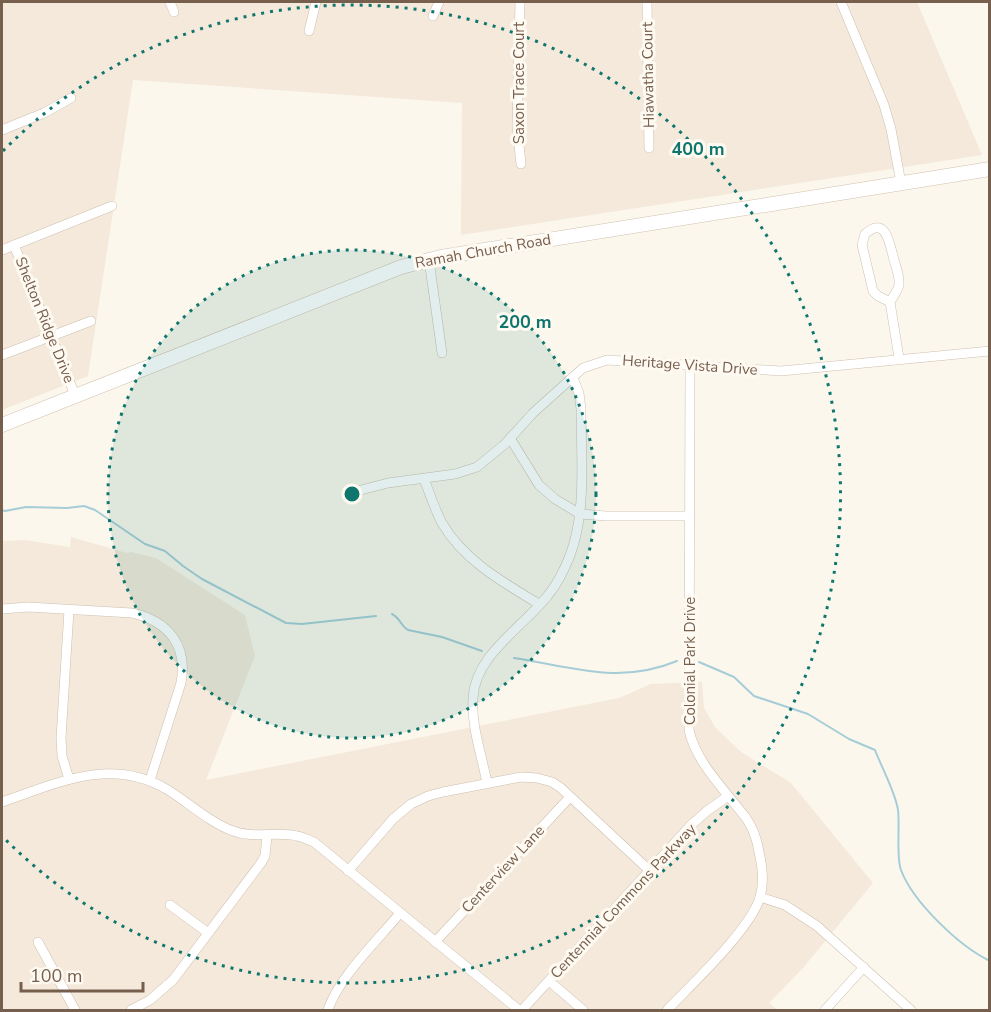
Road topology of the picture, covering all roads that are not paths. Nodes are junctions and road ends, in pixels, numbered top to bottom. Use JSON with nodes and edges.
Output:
{"nodes":[{"id":1,"x":170,"y":2,"type":"edge"},
{"id":2,"x":316,"y":2,"type":"edge"},
{"id":3,"x":439,"y":2,"type":"edge"},
{"id":4,"x":520,"y":2,"type":"edge"},
{"id":5,"x":647,"y":2,"type":"edge"},
{"id":6,"x":841,"y":2,"type":"edge"},
{"id":7,"x":174,"y":12,"type":"dead end"},
{"id":8,"x":433,"y":16,"type":"dead end"},
{"id":9,"x":309,"y":31,"type":"dead end"},
{"id":10,"x":71,"y":98,"type":"dead end"},
{"id":11,"x":2,"y":130,"type":"edge"},
{"id":12,"x":649,"y":148,"type":"dead end"},
{"id":13,"x":521,"y":164,"type":"dead end"},
{"id":14,"x":990,"y":169,"type":"edge"},
{"id":15,"x":901,"y":183,"type":"junction"},
{"id":16,"x":112,"y":206,"type":"dead end"},
{"id":17,"x":14,"y":245,"type":"junction"},
{"id":18,"x":2,"y":250,"type":"edge"},
{"id":19,"x":429,"y":260,"type":"junction"},
{"id":20,"x":890,"y":302,"type":"junction"},
{"id":21,"x":92,"y":321,"type":"dead end"},
{"id":22,"x":51,"y":336,"type":"junction"},
{"id":23,"x":990,"y":351,"type":"edge"},
{"id":24,"x":442,"y":353,"type":"dead end"},
{"id":25,"x":2,"y":355,"type":"edge"},
{"id":26,"x":898,"y":358,"type":"junction"},
{"id":27,"x":690,"y":363,"type":"junction"},
{"id":28,"x":573,"y":378,"type":"junction"},
{"id":29,"x":75,"y":395,"type":"junction"},
{"id":30,"x":2,"y":425,"type":"edge"},
{"id":31,"x":510,"y":438,"type":"junction"},
{"id":32,"x":424,"y":479,"type":"junction"},
{"id":33,"x":361,"y":490,"type":"dead end"},
{"id":34,"x":580,"y":514,"type":"junction"},
{"id":35,"x":690,"y":516,"type":"junction"},
{"id":36,"x":539,"y":604,"type":"junction"},
{"id":37,"x":2,"y":609,"type":"edge"},
{"id":38,"x":69,"y":610,"type":"junction"},
{"id":39,"x":69,"y":779,"type":"junction"},
{"id":40,"x":150,"y":780,"type":"junction"},
{"id":41,"x":487,"y":783,"type":"junction"},
{"id":42,"x":728,"y":796,"type":"junction"},
{"id":43,"x":570,"y":797,"type":"junction"},
{"id":44,"x":2,"y":802,"type":"edge"},
{"id":45,"x":267,"y":836,"type":"junction"},
{"id":46,"x":348,"y":870,"type":"junction"},
{"id":47,"x":650,"y":871,"type":"junction"},
{"id":48,"x":760,"y":897,"type":"junction"},
{"id":49,"x":170,"y":905,"type":"dead end"},
{"id":50,"x":400,"y":912,"type":"junction"},
{"id":51,"x":207,"y":932,"type":"junction"},
{"id":52,"x":38,"y":942,"type":"dead end"},
{"id":53,"x":435,"y":942,"type":"junction"},
{"id":54,"x":864,"y":967,"type":"junction"},
{"id":55,"x":549,"y":981,"type":"junction"},
{"id":56,"x":75,"y":1011,"type":"edge"},
{"id":57,"x":130,"y":1011,"type":"edge"},
{"id":58,"x":328,"y":1011,"type":"edge"},
{"id":59,"x":521,"y":1011,"type":"edge"},
{"id":60,"x":583,"y":1011,"type":"edge"},
{"id":61,"x":667,"y":1011,"type":"edge"},
{"id":62,"x":825,"y":1011,"type":"edge"},
{"id":63,"x":911,"y":1011,"type":"edge"}],
"edges":[{"from":1,"to":7,"type":"street"},
{"from":2,"to":9,"type":"street"},
{"from":3,"to":8,"type":"street"},
{"from":4,"to":13,"type":"street","name":"Saxon Trace Court"},
{"from":5,"to":12,"type":"street","name":"Hiawatha Court"},
{"from":6,"to":15,"type":"street"},
{"from":10,"to":11,"type":"street"},
{"from":14,"to":15,"type":"main road","name":"Ramah Church Road"},
{"from":15,"to":19,"type":"main road","name":"Ramah Church Road"},
{"from":16,"to":17,"type":"street"},
{"from":17,"to":18,"type":"street"},
{"from":17,"to":22,"type":"street","name":"Shelton Ridge Drive"},
{"from":19,"to":24,"type":"street"},
{"from":19,"to":29,"type":"main road","name":"Ramah Church Road"},
{"from":20,"to":20,"type":"street"},
{"from":20,"to":26,"type":"street"},
{"from":21,"to":22,"type":"street"},
{"from":22,"to":25,"type":"street"},
{"from":22,"to":29,"type":"street","name":"Shelton Ridge Drive"},
{"from":23,"to":26,"type":"street","name":"Heritage Vista Drive"},
{"from":26,"to":27,"type":"street","name":"Heritage Vista Drive"},
{"from":27,"to":28,"type":"street","name":"Heritage Vista Drive"},
{"from":27,"to":35,"type":"street","name":"Colonial Park Drive"},
{"from":28,"to":31,"type":"street","name":"Heritage Vista Drive"},
{"from":28,"to":34,"type":"street"},
{"from":29,"to":30,"type":"main road","name":"Ramah Church Road"},
{"from":31,"to":32,"type":"street","name":"Heritage Vista Drive"},
{"from":31,"to":34,"type":"street"},
{"from":32,"to":33,"type":"street","name":"Heritage Vista Drive"},
{"from":32,"to":36,"type":"street"},
{"from":34,"to":35,"type":"street"},
{"from":34,"to":36,"type":"street"},
{"from":35,"to":42,"type":"street","name":"Colonial Park Drive"},
{"from":36,"to":41,"type":"street"},
{"from":37,"to":38,"type":"street"},
{"from":38,"to":39,"type":"street"},
{"from":38,"to":40,"type":"street"},
{"from":39,"to":40,"type":"street"},
{"from":39,"to":44,"type":"street"},
{"from":40,"to":45,"type":"street"},
{"from":41,"to":43,"type":"street"},
{"from":41,"to":46,"type":"street"},
{"from":42,"to":47,"type":"street","name":"Centennial Commons Parkway"},
{"from":42,"to":48,"type":"street","name":"Colonial Park Drive"},
{"from":43,"to":47,"type":"street"},
{"from":43,"to":53,"type":"street","name":"Centerview Lane"},
{"from":45,"to":46,"type":"street"},
{"from":45,"to":51,"type":"street"},
{"from":46,"to":50,"type":"street"},
{"from":47,"to":55,"type":"street","name":"Centennial Commons Parkway"},
{"from":48,"to":54,"type":"street"},
{"from":48,"to":61,"type":"street","name":"Colonial Park Drive"},
{"from":49,"to":51,"type":"street"},
{"from":50,"to":53,"type":"street"},
{"from":50,"to":58,"type":"street"},
{"from":51,"to":57,"type":"street"},
{"from":52,"to":56,"type":"street"},
{"from":53,"to":59,"type":"street"},
{"from":54,"to":62,"type":"street"},
{"from":54,"to":63,"type":"street"},
{"from":55,"to":59,"type":"street","name":"Centennial Commons Parkway"},
{"from":55,"to":60,"type":"street"}]}
